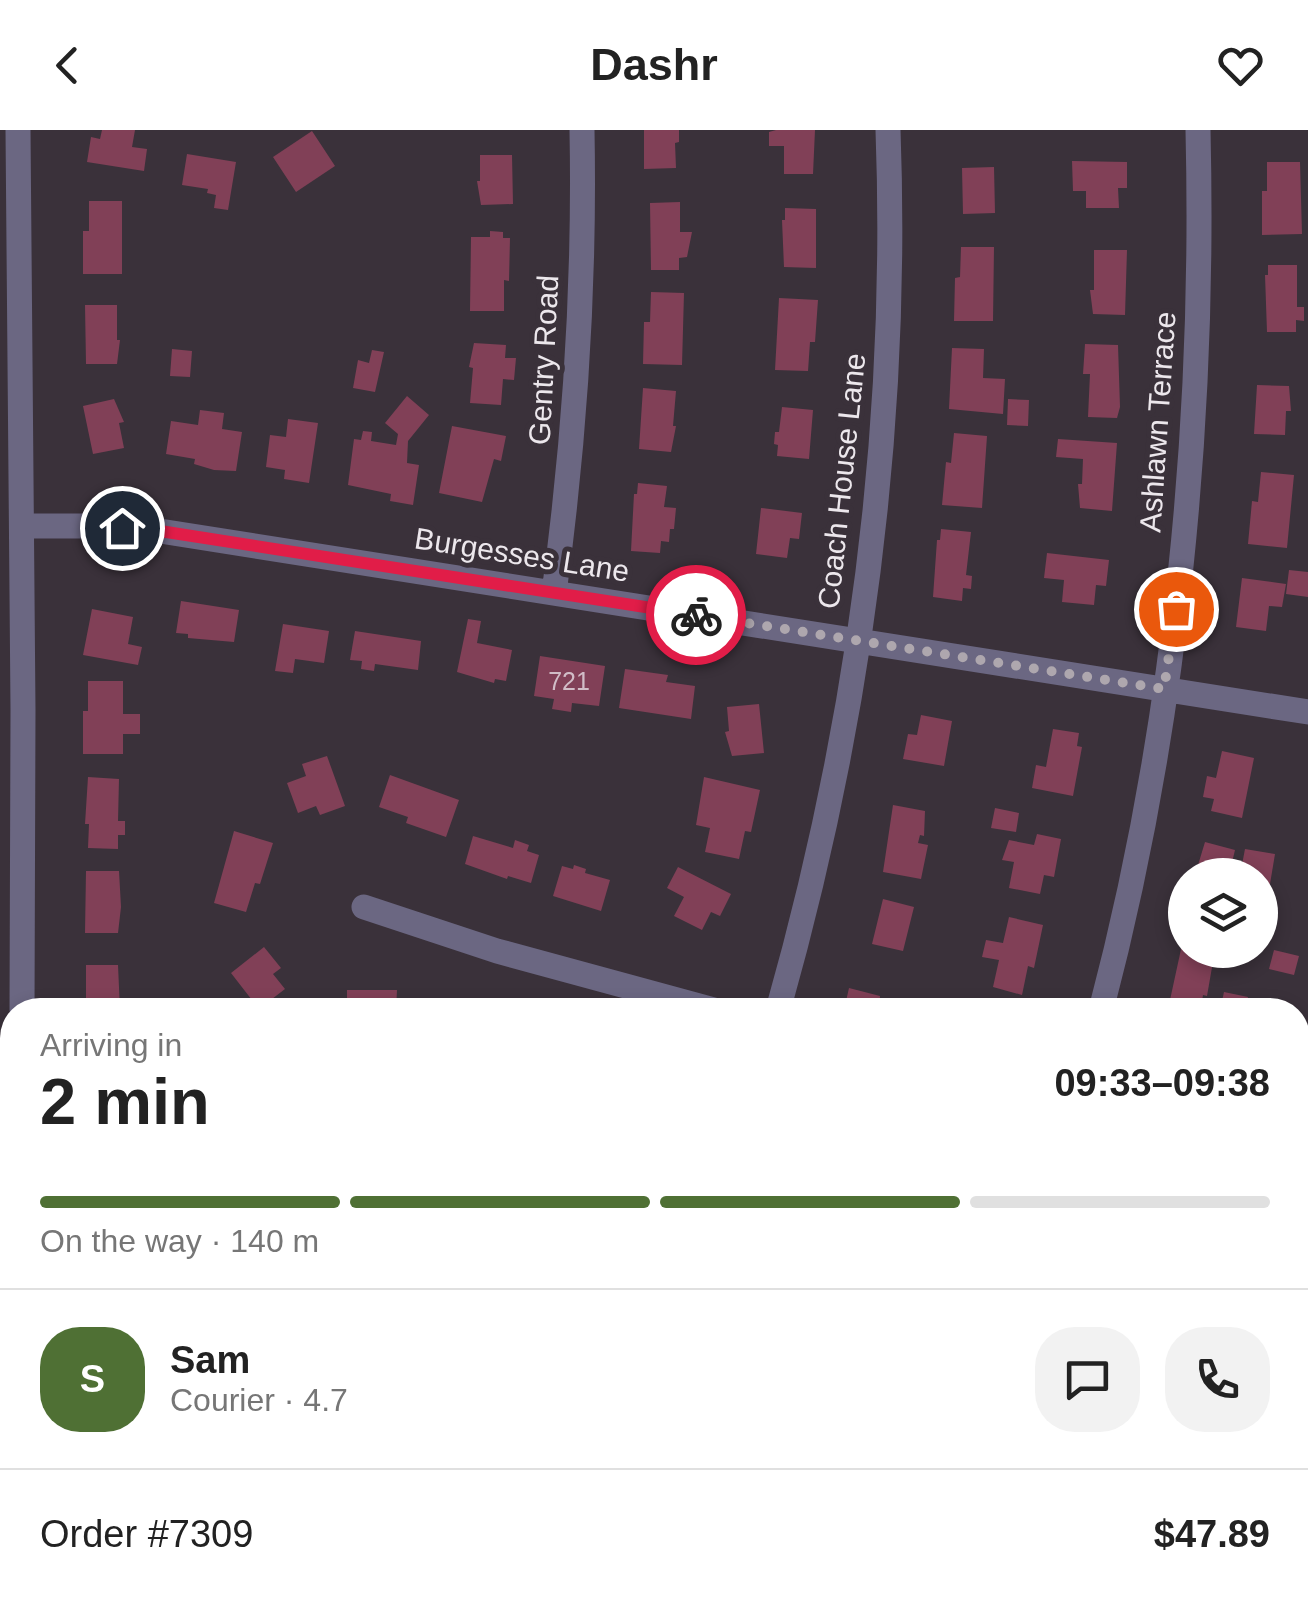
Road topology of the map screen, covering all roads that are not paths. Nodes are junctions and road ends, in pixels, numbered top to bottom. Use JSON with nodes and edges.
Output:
{"nodes":[{"id":1,"x":18,"y":130,"type":"edge"},
{"id":2,"x":582,"y":130,"type":"edge"},
{"id":3,"x":888,"y":130,"type":"edge"},
{"id":4,"x":1198,"y":130,"type":"edge"},
{"id":5,"x":22,"y":526,"type":"junction"},
{"id":6,"x":554,"y":593,"type":"junction"},
{"id":7,"x":858,"y":640,"type":"junction"},
{"id":8,"x":1164,"y":689,"type":"junction"},
{"id":9,"x":1308,"y":712,"type":"edge"},
{"id":10,"x":364,"y":907,"type":"dead end"},
{"id":11,"x":22,"y":998,"type":"edge"},
{"id":12,"x":670,"y":998,"type":"edge"},
{"id":13,"x":781,"y":998,"type":"edge"},
{"id":14,"x":1104,"y":998,"type":"edge"}],
"edges":[{"from":1,"to":5,"type":"street"},
{"from":2,"to":6,"type":"street","name":"Gentry Road"},
{"from":3,"to":7,"type":"street","name":"Coach House Lane"},
{"from":4,"to":8,"type":"street","name":"Ashlawn Terrace"},
{"from":5,"to":6,"type":"street","name":"Burgesses Lane"},
{"from":5,"to":11,"type":"street"},
{"from":6,"to":7,"type":"street","name":"Burgesses Lane"},
{"from":7,"to":8,"type":"street","name":"Burgesses Lane"},
{"from":7,"to":13,"type":"street","name":"Coach House Lane"},
{"from":8,"to":9,"type":"street","name":"Burgesses Lane"},
{"from":8,"to":14,"type":"street","name":"Ashlawn Terrace"},
{"from":10,"to":12,"type":"street"}]}
